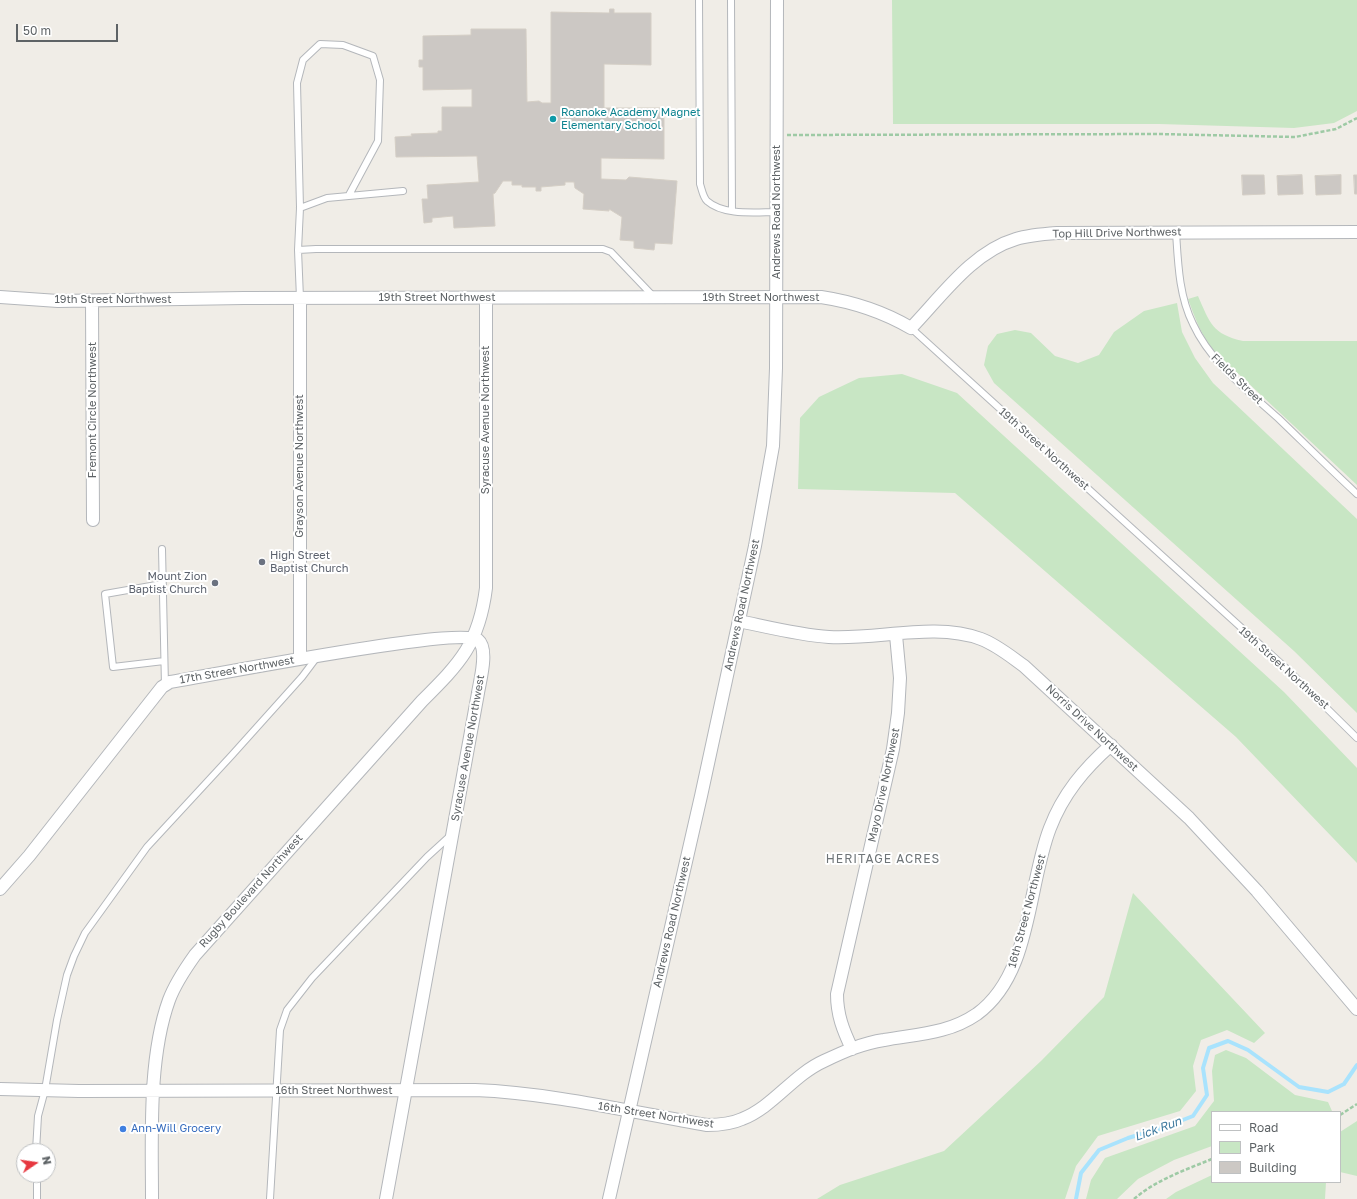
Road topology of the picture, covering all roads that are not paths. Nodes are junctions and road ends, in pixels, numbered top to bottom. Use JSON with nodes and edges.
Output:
{"nodes":[{"id":1,"x":699,"y":0,"type":"edge"},
{"id":2,"x":731,"y":0,"type":"edge"},
{"id":3,"x":777,"y":0,"type":"edge"},
{"id":4,"x":403,"y":191,"type":"dead end"},
{"id":5,"x":349,"y":195,"type":"junction"},
{"id":6,"x":300,"y":208,"type":"junction"},
{"id":7,"x":732,"y":211,"type":"junction"},
{"id":8,"x":777,"y":212,"type":"junction"},
{"id":9,"x":1176,"y":232,"type":"junction"},
{"id":10,"x":1357,"y":232,"type":"edge"},
{"id":11,"x":298,"y":250,"type":"junction"},
{"id":12,"x":0,"y":297,"type":"edge"},
{"id":13,"x":776,"y":297,"type":"junction"},
{"id":14,"x":300,"y":298,"type":"junction"},
{"id":15,"x":486,"y":298,"type":"junction"},
{"id":16,"x":656,"y":298,"type":"junction"},
{"id":17,"x":92,"y":301,"type":"junction"},
{"id":18,"x":911,"y":328,"type":"junction"},
{"id":19,"x":1357,"y":494,"type":"edge"},
{"id":20,"x":93,"y":520,"type":"dead end"},
{"id":21,"x":162,"y":549,"type":"dead end"},
{"id":22,"x":162,"y":584,"type":"junction"},
{"id":23,"x":739,"y":621,"type":"junction"},
{"id":24,"x":896,"y":635,"type":"junction"},
{"id":25,"x":474,"y":638,"type":"junction"},
{"id":26,"x":318,"y":656,"type":"junction"},
{"id":27,"x":300,"y":659,"type":"junction"},
{"id":28,"x":164,"y":661,"type":"junction"},
{"id":29,"x":165,"y":686,"type":"junction"},
{"id":30,"x":1357,"y":738,"type":"edge"},
{"id":31,"x":1111,"y":745,"type":"junction"},
{"id":32,"x":453,"y":833,"type":"junction"},
{"id":33,"x":1,"y":885,"type":"edge"},
{"id":34,"x":1357,"y":1009,"type":"edge"},
{"id":35,"x":852,"y":1049,"type":"junction"},
{"id":36,"x":0,"y":1089,"type":"edge"},
{"id":37,"x":45,"y":1090,"type":"junction"},
{"id":38,"x":154,"y":1090,"type":"junction"},
{"id":39,"x":276,"y":1091,"type":"junction"},
{"id":40,"x":406,"y":1091,"type":"junction"},
{"id":41,"x":628,"y":1112,"type":"junction"},
{"id":42,"x":36,"y":1143,"type":"edge"},
{"id":43,"x":37,"y":1183,"type":"edge"},
{"id":44,"x":37,"y":1199,"type":"edge"},
{"id":45,"x":152,"y":1199,"type":"edge"},
{"id":46,"x":270,"y":1199,"type":"edge"},
{"id":47,"x":386,"y":1199,"type":"edge"},
{"id":48,"x":609,"y":1199,"type":"edge"}],
"edges":[{"from":1,"to":7,"type":"lane"},
{"from":2,"to":7,"type":"lane"},
{"from":3,"to":8,"type":"street","name":"Andrews Road Northwest"},
{"from":4,"to":5,"type":"lane"},
{"from":5,"to":6,"type":"lane"},
{"from":5,"to":6,"type":"lane"},
{"from":6,"to":11,"type":"lane"},
{"from":7,"to":8,"type":"lane"},
{"from":8,"to":13,"type":"street","name":"Andrews Road Northwest"},
{"from":9,"to":10,"type":"street","name":"Top Hill Drive Northwest"},
{"from":9,"to":18,"type":"street","name":"Top Hill Drive Northwest"},
{"from":9,"to":19,"type":"lane","name":"Fields Street"},
{"from":11,"to":14,"type":"lane"},
{"from":11,"to":16,"type":"lane"},
{"from":12,"to":17,"type":"street","name":"19th Street Northwest"},
{"from":13,"to":16,"type":"street","name":"19th Street Northwest"},
{"from":13,"to":18,"type":"street","name":"19th Street Northwest"},
{"from":13,"to":23,"type":"street","name":"Andrews Road Northwest"},
{"from":14,"to":15,"type":"street","name":"19th Street Northwest"},
{"from":14,"to":17,"type":"street","name":"19th Street Northwest"},
{"from":14,"to":27,"type":"street","name":"Grayson Avenue Northwest"},
{"from":15,"to":16,"type":"street","name":"19th Street Northwest"},
{"from":15,"to":25,"type":"street","name":"Syracuse Avenue Northwest"},
{"from":17,"to":20,"type":"street","name":"Fremont Circle Northwest"},
{"from":18,"to":30,"type":"lane","name":"19th Street Northwest"},
{"from":21,"to":22,"type":"lane"},
{"from":22,"to":28,"type":"lane"},
{"from":22,"to":28,"type":"lane"},
{"from":23,"to":24,"type":"street","name":"Norris Drive Northwest"},
{"from":23,"to":41,"type":"street","name":"Andrews Road Northwest"},
{"from":24,"to":31,"type":"street","name":"Norris Drive Northwest"},
{"from":24,"to":35,"type":"street","name":"Mayo Drive Northwest"},
{"from":25,"to":26,"type":"street","name":"17th Street Northwest"},
{"from":25,"to":32,"type":"street","name":"Syracuse Avenue Northwest"},
{"from":25,"to":38,"type":"street","name":"Rugby Boulevard Northwest"},
{"from":26,"to":27,"type":"street","name":"17th Street Northwest"},
{"from":26,"to":37,"type":"lane"},
{"from":27,"to":29,"type":"street","name":"17th Street Northwest"},
{"from":28,"to":29,"type":"lane"},
{"from":29,"to":33,"type":"street","name":"17th Street Northwest"},
{"from":31,"to":34,"type":"street","name":"Norris Drive Northwest"},
{"from":31,"to":35,"type":"street","name":"16th Street Northwest"},
{"from":32,"to":39,"type":"lane"},
{"from":32,"to":40,"type":"street","name":"Syracuse Avenue Northwest"},
{"from":35,"to":41,"type":"street","name":"16th Street Northwest"},
{"from":36,"to":37,"type":"street","name":"16th Street Northwest"},
{"from":37,"to":38,"type":"street","name":"16th Street Northwest"},
{"from":37,"to":42,"type":"lane"},
{"from":38,"to":39,"type":"street","name":"16th Street Northwest"},
{"from":38,"to":45,"type":"street","name":"Rugby Boulevard Northwest"},
{"from":39,"to":40,"type":"street","name":"16th Street Northwest"},
{"from":39,"to":46,"type":"lane"},
{"from":40,"to":41,"type":"street","name":"16th Street Northwest"},
{"from":40,"to":47,"type":"street","name":"Syracuse Avenue Northwest"},
{"from":41,"to":48,"type":"street","name":"Andrews Road Northwest"},
{"from":43,"to":44,"type":"lane"}]}
